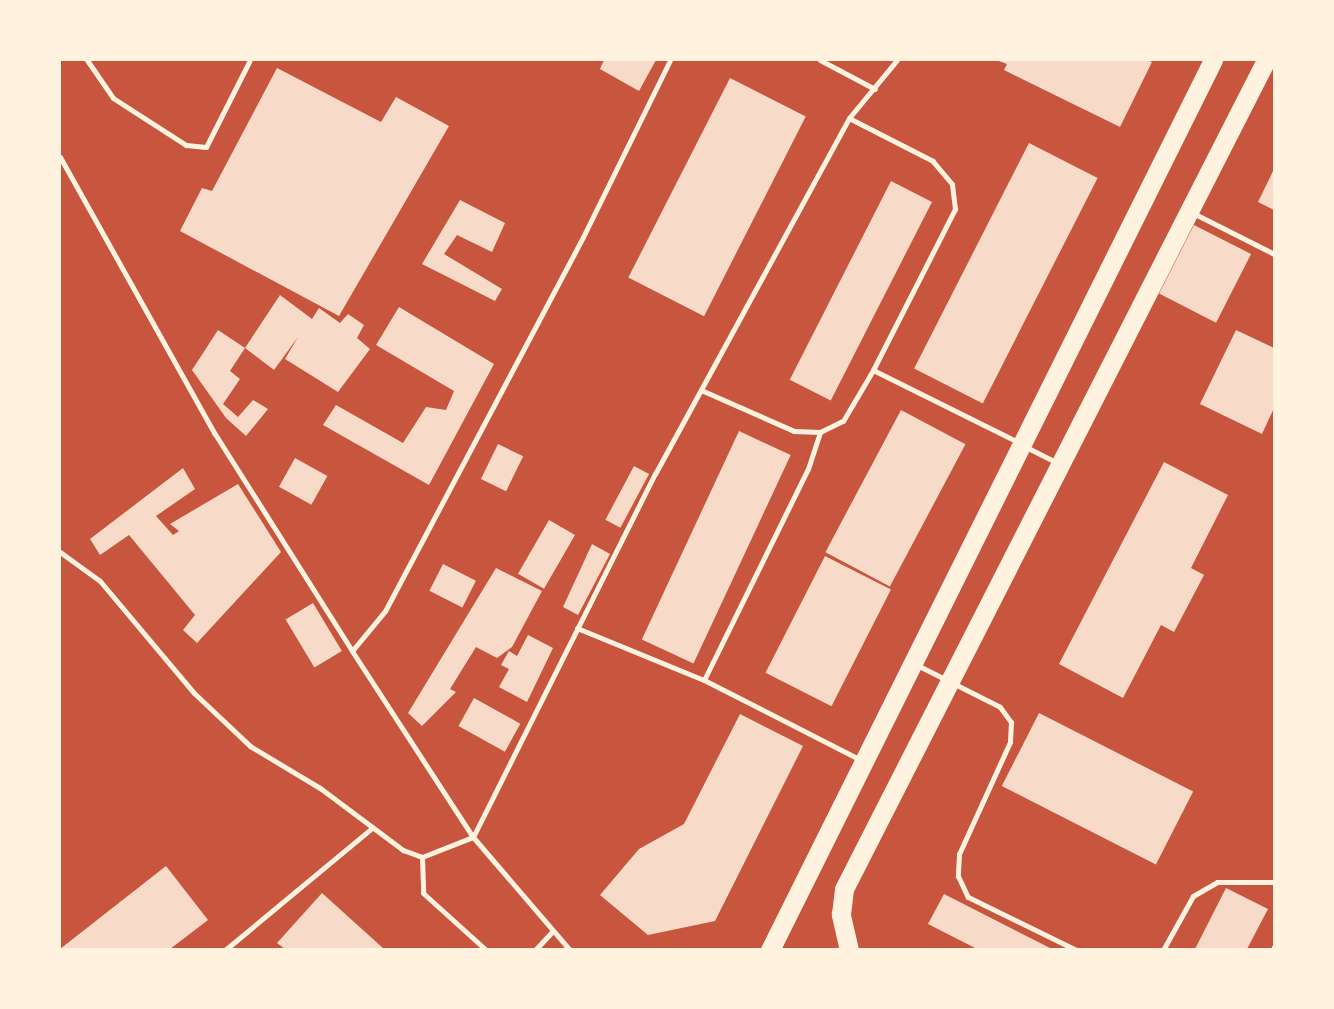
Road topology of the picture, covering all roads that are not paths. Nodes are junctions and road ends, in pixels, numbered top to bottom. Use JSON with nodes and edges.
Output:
{"nodes":[{"id":1,"x":87,"y":60,"type":"edge"},
{"id":2,"x":250,"y":60,"type":"edge"},
{"id":3,"x":670,"y":60,"type":"edge"},
{"id":4,"x":820,"y":60,"type":"edge"},
{"id":5,"x":897,"y":60,"type":"edge"},
{"id":6,"x":1213,"y":60,"type":"edge"},
{"id":7,"x":1266,"y":60,"type":"edge"},
{"id":8,"x":875,"y":89,"type":"junction"},
{"id":9,"x":849,"y":118,"type":"junction"},
{"id":10,"x":60,"y":157,"type":"edge"},
{"id":11,"x":1189,"y":210,"type":"junction"},
{"id":12,"x":1275,"y":254,"type":"edge"},
{"id":13,"x":873,"y":370,"type":"junction"},
{"id":14,"x":701,"y":390,"type":"junction"},
{"id":15,"x":820,"y":432,"type":"junction"},
{"id":16,"x":1022,"y":444,"type":"junction"},
{"id":17,"x":1061,"y":464,"type":"junction"},
{"id":18,"x":60,"y":552,"type":"edge"},
{"id":19,"x":578,"y":628,"type":"junction"},
{"id":20,"x":352,"y":651,"type":"junction"},
{"id":21,"x":912,"y":663,"type":"junction"},
{"id":22,"x":704,"y":680,"type":"junction"},
{"id":23,"x":952,"y":682,"type":"junction"},
{"id":24,"x":863,"y":762,"type":"junction"},
{"id":25,"x":373,"y":827,"type":"junction"},
{"id":26,"x":473,"y":837,"type":"junction"},
{"id":27,"x":422,"y":857,"type":"junction"},
{"id":28,"x":1275,"y":882,"type":"edge"},
{"id":29,"x":552,"y":932,"type":"junction"},
{"id":30,"x":225,"y":950,"type":"edge"},
{"id":31,"x":486,"y":950,"type":"edge"},
{"id":32,"x":535,"y":950,"type":"edge"},
{"id":33,"x":570,"y":950,"type":"edge"},
{"id":34,"x":770,"y":950,"type":"edge"},
{"id":35,"x":849,"y":950,"type":"edge"},
{"id":36,"x":1076,"y":950,"type":"edge"},
{"id":37,"x":1163,"y":950,"type":"edge"}],
"edges":[{"from":1,"to":2,"type":"lane"},
{"from":3,"to":20,"type":"lane"},
{"from":4,"to":8,"type":"lane"},
{"from":5,"to":8,"type":"lane"},
{"from":6,"to":16,"type":"highway"},
{"from":7,"to":11,"type":"highway"},
{"from":8,"to":9,"type":"lane"},
{"from":9,"to":13,"type":"lane"},
{"from":9,"to":14,"type":"lane"},
{"from":10,"to":20,"type":"lane"},
{"from":11,"to":12,"type":"lane"},
{"from":11,"to":17,"type":"highway"},
{"from":13,"to":15,"type":"lane"},
{"from":13,"to":16,"type":"lane"},
{"from":14,"to":15,"type":"lane"},
{"from":14,"to":19,"type":"lane"},
{"from":15,"to":22,"type":"lane"},
{"from":16,"to":17,"type":"lane"},
{"from":16,"to":21,"type":"highway"},
{"from":17,"to":23,"type":"highway"},
{"from":18,"to":25,"type":"lane"},
{"from":19,"to":22,"type":"lane"},
{"from":19,"to":26,"type":"lane"},
{"from":20,"to":26,"type":"lane"},
{"from":21,"to":23,"type":"lane"},
{"from":21,"to":24,"type":"highway"},
{"from":22,"to":24,"type":"lane"},
{"from":23,"to":35,"type":"highway"},
{"from":23,"to":36,"type":"lane"},
{"from":24,"to":34,"type":"highway"},
{"from":25,"to":27,"type":"lane"},
{"from":25,"to":30,"type":"lane"},
{"from":26,"to":27,"type":"lane"},
{"from":26,"to":29,"type":"lane"},
{"from":27,"to":31,"type":"lane"},
{"from":28,"to":37,"type":"lane"},
{"from":29,"to":32,"type":"lane"},
{"from":29,"to":33,"type":"lane"}]}
